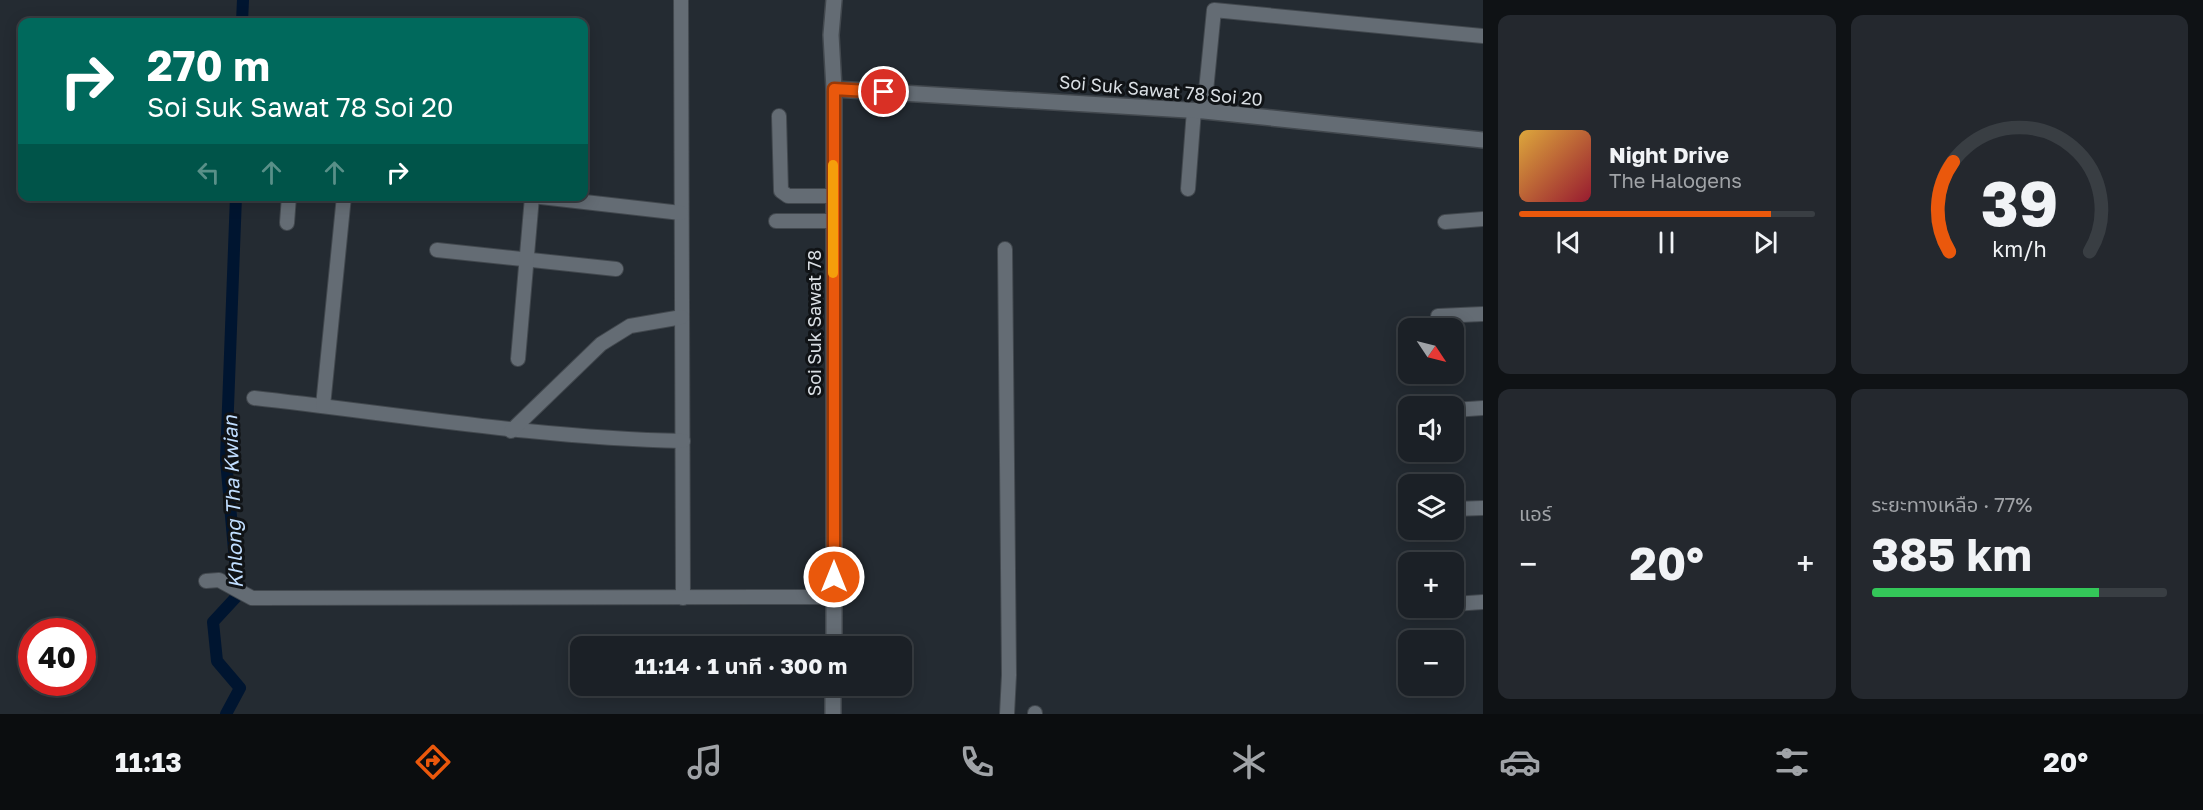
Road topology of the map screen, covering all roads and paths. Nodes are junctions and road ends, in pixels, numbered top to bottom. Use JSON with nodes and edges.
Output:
{"nodes":[{"id":1,"x":681,"y":0,"type":"edge"},
{"id":2,"x":834,"y":0,"type":"edge"},
{"id":3,"x":1215,"y":5,"type":"edge"},
{"id":4,"x":1483,"y":36,"type":"edge"},
{"id":5,"x":834,"y":89,"type":"junction"},
{"id":6,"x":1199,"y":111,"type":"junction"},
{"id":7,"x":779,"y":116,"type":"dead end"},
{"id":8,"x":1483,"y":140,"type":"edge"},
{"id":9,"x":1188,"y":189,"type":"dead end"},
{"id":10,"x":833,"y":196,"type":"junction"},
{"id":11,"x":289,"y":201,"type":"edge"},
{"id":12,"x":344,"y":201,"type":"edge"},
{"id":13,"x":532,"y":201,"type":"edge"},
{"id":14,"x":576,"y":201,"type":"edge"},
{"id":15,"x":681,"y":213,"type":"junction"},
{"id":16,"x":1483,"y":219,"type":"edge"},
{"id":17,"x":776,"y":221,"type":"dead end"},
{"id":18,"x":833,"y":221,"type":"junction"},
{"id":19,"x":1445,"y":222,"type":"dead end"},
{"id":20,"x":287,"y":223,"type":"dead end"},
{"id":21,"x":1005,"y":249,"type":"dead end"},
{"id":22,"x":437,"y":250,"type":"dead end"},
{"id":23,"x":526,"y":260,"type":"junction"},
{"id":24,"x":616,"y":269,"type":"dead end"},
{"id":25,"x":1483,"y":314,"type":"edge"},
{"id":26,"x":1438,"y":316,"type":"dead end"},
{"id":27,"x":682,"y":317,"type":"junction"},
{"id":28,"x":518,"y":360,"type":"dead end"},
{"id":29,"x":254,"y":398,"type":"dead end"},
{"id":30,"x":323,"y":406,"type":"junction"},
{"id":31,"x":1483,"y":408,"type":"edge"},
{"id":32,"x":1464,"y":409,"type":"edge"},
{"id":33,"x":511,"y":431,"type":"junction"},
{"id":34,"x":683,"y":441,"type":"junction"},
{"id":35,"x":1483,"y":508,"type":"edge"},
{"id":36,"x":1464,"y":509,"type":"edge"},
{"id":37,"x":213,"y":581,"type":"dead end"},
{"id":38,"x":834,"y":597,"type":"junction"},
{"id":39,"x":683,"y":598,"type":"junction"},
{"id":40,"x":1483,"y":602,"type":"edge"},
{"id":41,"x":1464,"y":603,"type":"edge"},
{"id":42,"x":834,"y":636,"type":"edge"},
{"id":43,"x":833,"y":696,"type":"edge"},
{"id":44,"x":833,"y":714,"type":"edge"},
{"id":45,"x":1007,"y":714,"type":"edge"}],
"edges":[{"from":1,"to":15,"type":"street"},
{"from":2,"to":5,"type":"street","name":"Soi Suk Sawat 78"},
{"from":3,"to":4,"type":"street"},
{"from":3,"to":6,"type":"street"},
{"from":5,"to":6,"type":"street","name":"Soi Suk Sawat 78 Soi 20"},
{"from":5,"to":10,"type":"street","name":"Soi Suk Sawat 78"},
{"from":6,"to":8,"type":"street","name":"Soi Suk Sawat 78 Soi 20"},
{"from":6,"to":9,"type":"street"},
{"from":7,"to":10,"type":"street"},
{"from":10,"to":18,"type":"street","name":"Soi Suk Sawat 78"},
{"from":11,"to":20,"type":"street"},
{"from":12,"to":30,"type":"street"},
{"from":13,"to":23,"type":"street"},
{"from":14,"to":15,"type":"street"},
{"from":15,"to":27,"type":"street"},
{"from":16,"to":19,"type":"street"},
{"from":17,"to":18,"type":"street"},
{"from":18,"to":38,"type":"street","name":"Soi Suk Sawat 78"},
{"from":21,"to":45,"type":"street"},
{"from":22,"to":23,"type":"street"},
{"from":23,"to":24,"type":"street"},
{"from":23,"to":28,"type":"street"},
{"from":25,"to":26,"type":"street"},
{"from":27,"to":33,"type":"street"},
{"from":27,"to":34,"type":"street"},
{"from":29,"to":30,"type":"street"},
{"from":30,"to":33,"type":"street"},
{"from":31,"to":32,"type":"street"},
{"from":33,"to":34,"type":"street"},
{"from":34,"to":39,"type":"street"},
{"from":35,"to":36,"type":"street"},
{"from":37,"to":39,"type":"street"},
{"from":38,"to":39,"type":"street"},
{"from":38,"to":42,"type":"street","name":"Soi Suk Sawat 78"},
{"from":40,"to":41,"type":"street"},
{"from":43,"to":44,"type":"street"}]}
